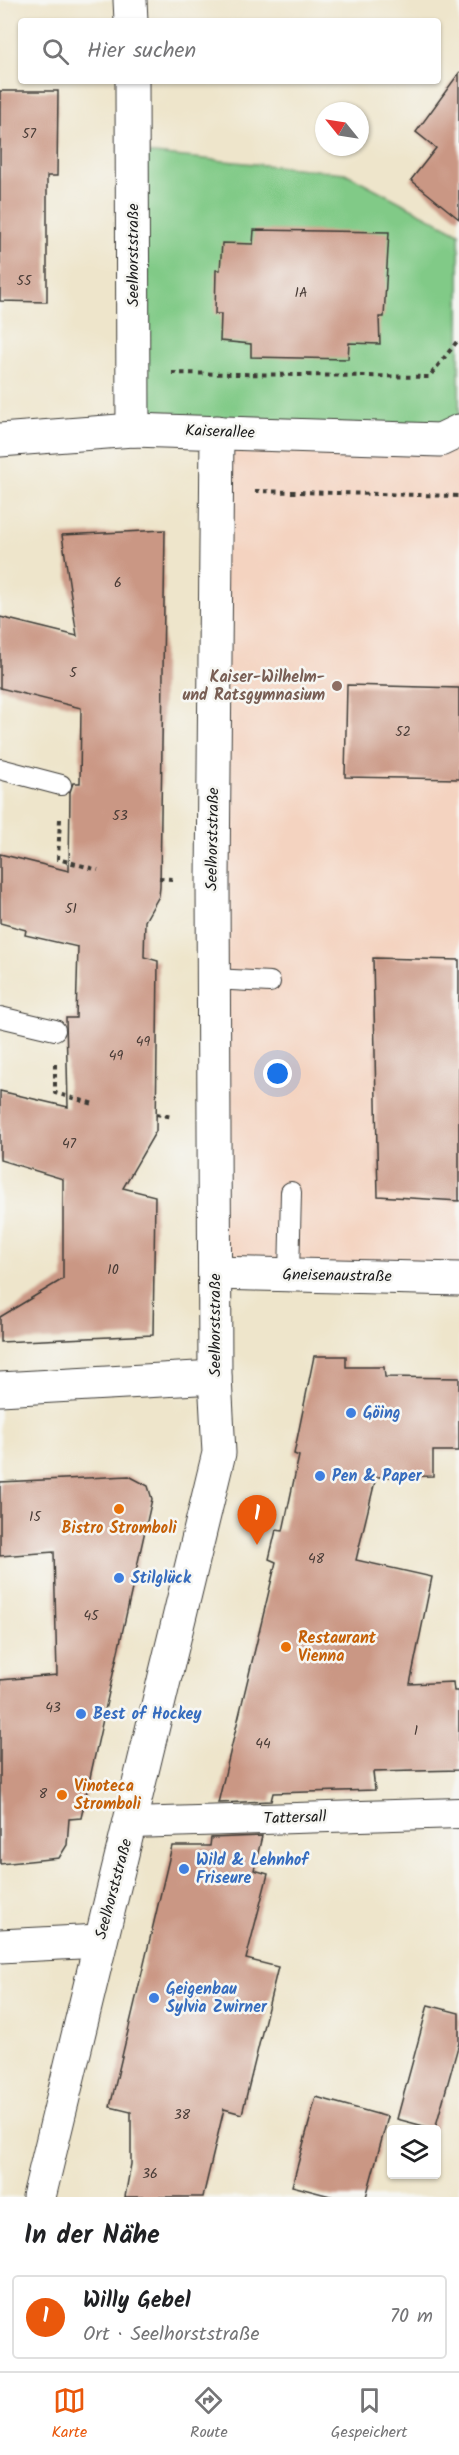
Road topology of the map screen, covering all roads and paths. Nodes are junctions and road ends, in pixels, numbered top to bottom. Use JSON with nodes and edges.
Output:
{"nodes":[{"id":1,"x":130,"y":0,"type":"edge"},
{"id":2,"x":131,"y":18,"type":"edge"},
{"id":3,"x":132,"y":84,"type":"edge"},
{"id":4,"x":459,"y":339,"type":"edge"},
{"id":5,"x":133,"y":372,"type":"junction"},
{"id":6,"x":133,"y":430,"type":"junction"},
{"id":7,"x":217,"y":432,"type":"junction"},
{"id":8,"x":449,"y":435,"type":"edge"},
{"id":9,"x":0,"y":440,"type":"edge"},
{"id":10,"x":219,"y":490,"type":"junction"},
{"id":11,"x":459,"y":496,"type":"edge"},
{"id":12,"x":0,"y":769,"type":"edge"},
{"id":13,"x":61,"y":785,"type":"joint"},
{"id":14,"x":98,"y":870,"type":"dead end"},
{"id":15,"x":213,"y":979,"type":"junction"},
{"id":16,"x":270,"y":982,"type":"dead end"},
{"id":17,"x":0,"y":1017,"type":"edge"},
{"id":18,"x":55,"y":1030,"type":"joint"},
{"id":19,"x":94,"y":1104,"type":"dead end"},
{"id":20,"x":291,"y":1192,"type":"dead end"},
{"id":21,"x":215,"y":1273,"type":"junction"},
{"id":22,"x":290,"y":1275,"type":"junction"},
{"id":23,"x":459,"y":1279,"type":"edge"},
{"id":24,"x":215,"y":1377,"type":"junction"},
{"id":25,"x":0,"y":1389,"type":"edge"},
{"id":26,"x":459,"y":1813,"type":"edge"},
{"id":27,"x":131,"y":1823,"type":"junction"},
{"id":28,"x":100,"y":1941,"type":"junction"},
{"id":29,"x":0,"y":1946,"type":"edge"},
{"id":30,"x":39,"y":2197,"type":"edge"}],
"edges":[{"from":1,"to":2,"type":"street"},
{"from":3,"to":5,"type":"street","name":"Seelhorststraße"},
{"from":4,"to":5,"type":"path"},
{"from":5,"to":6,"type":"street","name":"Seelhorststraße"},
{"from":6,"to":7,"type":"street","name":"Kaiserallee"},
{"from":6,"to":9,"type":"street","name":"Kaiserallee"},
{"from":7,"to":8,"type":"street","name":"Kaiserallee"},
{"from":7,"to":10,"type":"street","name":"Seelhorststraße"},
{"from":10,"to":11,"type":"path"},
{"from":10,"to":15,"type":"street","name":"Seelhorststraße"},
{"from":12,"to":13,"type":"lane"},
{"from":13,"to":14,"type":"path"},
{"from":15,"to":16,"type":"lane"},
{"from":15,"to":21,"type":"street","name":"Seelhorststraße"},
{"from":17,"to":18,"type":"lane"},
{"from":18,"to":19,"type":"path"},
{"from":20,"to":22,"type":"lane"},
{"from":21,"to":22,"type":"street","name":"Gneisenaustraße"},
{"from":21,"to":24,"type":"street","name":"Seelhorststraße"},
{"from":22,"to":23,"type":"street","name":"Gneisenaustraße"},
{"from":24,"to":25,"type":"street"},
{"from":24,"to":27,"type":"street","name":"Seelhorststraße"},
{"from":26,"to":27,"type":"street","name":"Tattersall"},
{"from":27,"to":28,"type":"street","name":"Seelhorststraße"},
{"from":28,"to":29,"type":"street"},
{"from":28,"to":30,"type":"street","name":"Seelhorststraße"}]}
